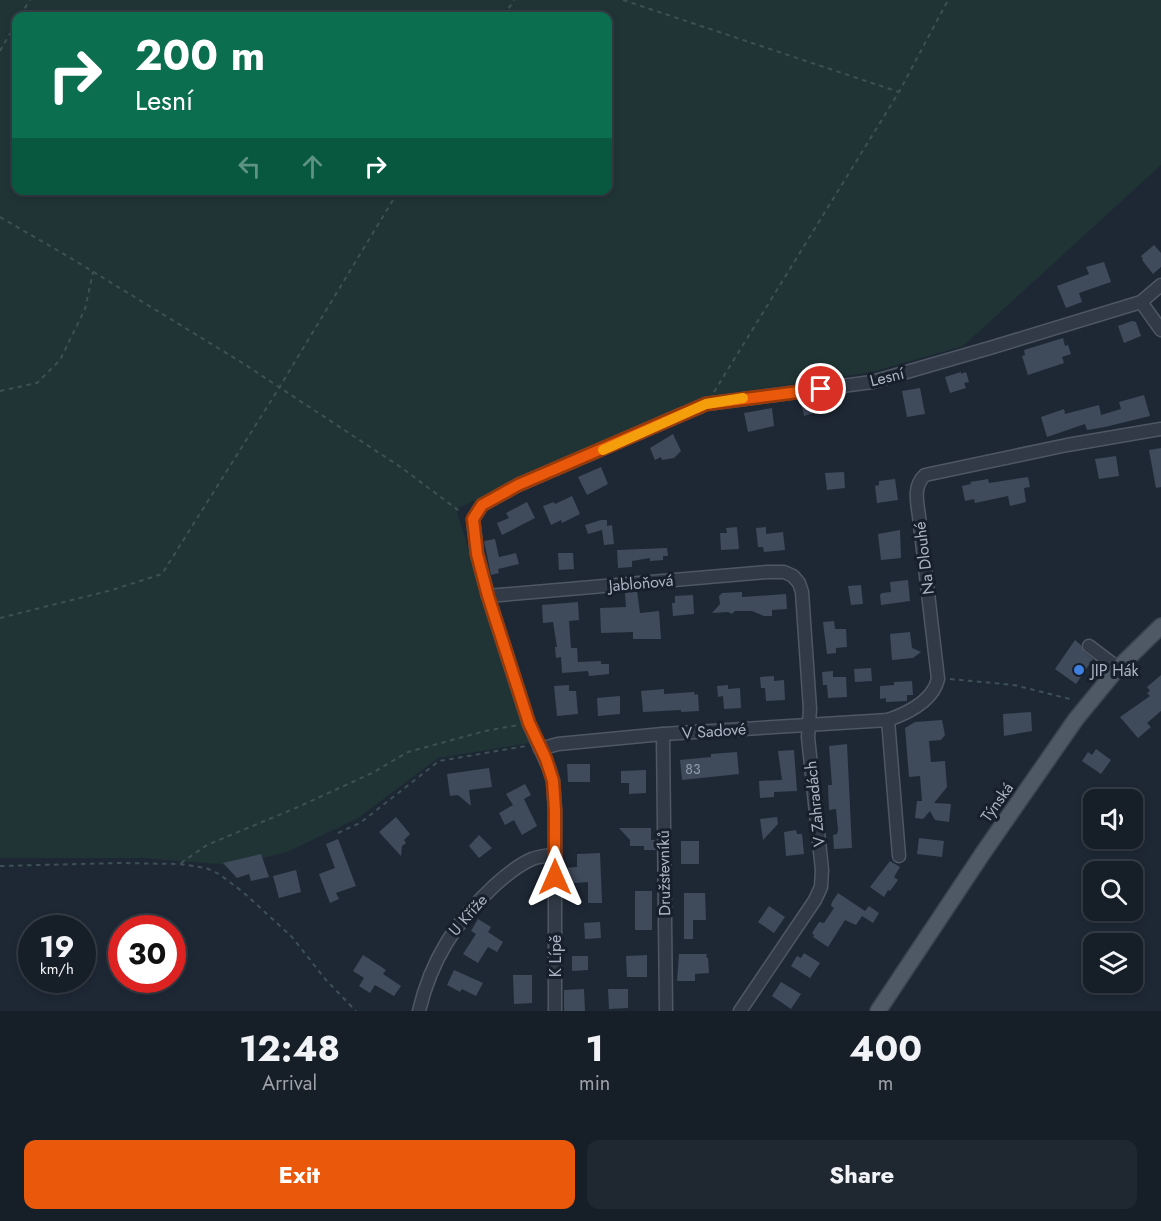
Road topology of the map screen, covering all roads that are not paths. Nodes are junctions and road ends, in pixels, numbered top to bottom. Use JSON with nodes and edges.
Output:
{"nodes":[{"id":1,"x":1161,"y":285,"type":"edge"},
{"id":2,"x":1141,"y":302,"type":"junction"},
{"id":3,"x":1161,"y":330,"type":"edge"},
{"id":4,"x":1161,"y":429,"type":"edge"},
{"id":5,"x":473,"y":519,"type":"joint"},
{"id":6,"x":793,"y":576,"type":"joint"},
{"id":7,"x":488,"y":596,"type":"junction"},
{"id":8,"x":1161,"y":626,"type":"edge"},
{"id":9,"x":1089,"y":646,"type":"dead end"},
{"id":10,"x":1118,"y":668,"type":"junction"},
{"id":11,"x":888,"y":720,"type":"junction"},
{"id":12,"x":809,"y":725,"type":"junction"},
{"id":13,"x":663,"y":734,"type":"junction"},
{"id":14,"x":539,"y":746,"type":"junction"},
{"id":15,"x":555,"y":854,"type":"junction"},
{"id":16,"x":899,"y":856,"type":"dead end"},
{"id":17,"x":419,"y":1011,"type":"edge"},
{"id":18,"x":555,"y":1011,"type":"edge"},
{"id":19,"x":666,"y":1011,"type":"edge"},
{"id":20,"x":741,"y":1011,"type":"edge"},
{"id":21,"x":878,"y":1011,"type":"edge"}],
"edges":[{"from":1,"to":2,"type":"street"},
{"from":2,"to":3,"type":"street"},
{"from":2,"to":5,"type":"street","name":"Lesní"},
{"from":4,"to":11,"type":"street","name":"Na Dlouhé"},
{"from":5,"to":7,"type":"street","name":"K Lípě"},
{"from":6,"to":7,"type":"street","name":"Jabloňová"},
{"from":6,"to":12,"type":"street","name":"V Zahradách"},
{"from":7,"to":14,"type":"street","name":"K Lípě"},
{"from":8,"to":10,"type":"main road","name":"Týnská"},
{"from":9,"to":10,"type":"street"},
{"from":10,"to":21,"type":"main road","name":"Týnská"},
{"from":11,"to":12,"type":"street","name":"V Sadové"},
{"from":11,"to":16,"type":"street"},
{"from":12,"to":13,"type":"street","name":"V Sadové"},
{"from":12,"to":20,"type":"street","name":"V Zahradách"},
{"from":13,"to":14,"type":"street","name":"V Sadové"},
{"from":13,"to":19,"type":"street","name":"Družstevníků"},
{"from":14,"to":15,"type":"street","name":"K Lípě"},
{"from":15,"to":17,"type":"street","name":"U Kříže"},
{"from":15,"to":18,"type":"street","name":"K Lípě"}]}
